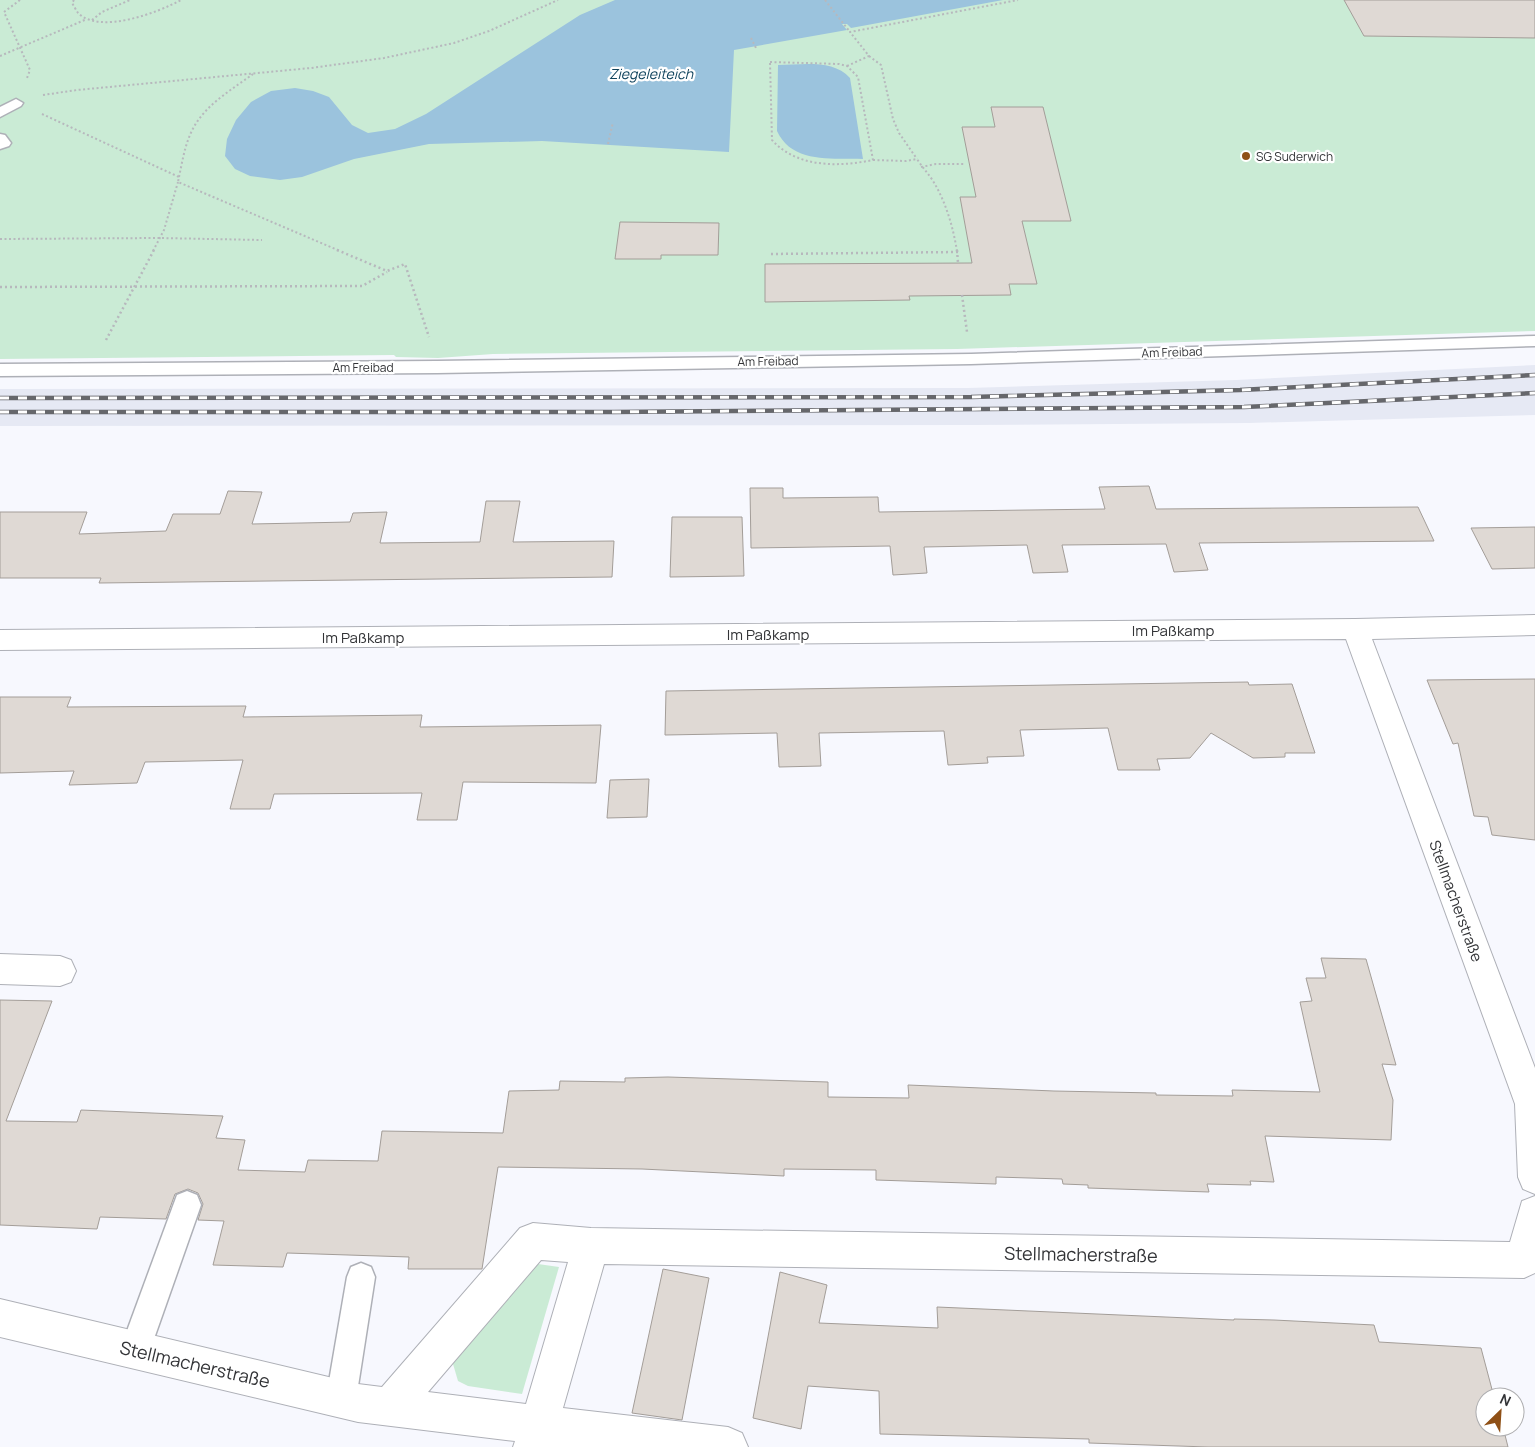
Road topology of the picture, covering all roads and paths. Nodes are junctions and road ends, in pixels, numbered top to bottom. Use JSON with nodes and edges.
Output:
{"nodes":[{"id":1,"x":20,"y":0,"type":"edge"},
{"id":2,"x":74,"y":0,"type":"edge"},
{"id":3,"x":130,"y":0,"type":"edge"},
{"id":4,"x":181,"y":0,"type":"edge"},
{"id":5,"x":558,"y":0,"type":"edge"},
{"id":6,"x":825,"y":0,"type":"edge"},
{"id":7,"x":1018,"y":0,"type":"edge"},
{"id":8,"x":88,"y":19,"type":"junction"},
{"id":9,"x":92,"y":20,"type":"junction"},
{"id":10,"x":850,"y":32,"type":"junction"},
{"id":11,"x":750,"y":38,"type":"dead end"},
{"id":12,"x":21,"y":48,"type":"junction"},
{"id":13,"x":756,"y":48,"type":"dead end"},
{"id":14,"x":0,"y":56,"type":"edge"},
{"id":15,"x":869,"y":56,"type":"junction"},
{"id":16,"x":847,"y":66,"type":"junction"},
{"id":17,"x":254,"y":74,"type":"junction"},
{"id":18,"x":25,"y":81,"type":"dead end"},
{"id":19,"x":16,"y":103,"type":"junction"},
{"id":20,"x":0,"y":113,"type":"edge"},
{"id":21,"x":613,"y":122,"type":"dead end"},
{"id":22,"x":0,"y":138,"type":"edge"},
{"id":23,"x":608,"y":144,"type":"dead end"},
{"id":24,"x":0,"y":145,"type":"edge"},
{"id":25,"x":916,"y":159,"type":"junction"},
{"id":26,"x":873,"y":160,"type":"junction"},
{"id":27,"x":964,"y":164,"type":"dead end"},
{"id":28,"x":921,"y":167,"type":"junction"},
{"id":29,"x":178,"y":177,"type":"junction"},
{"id":30,"x":178,"y":182,"type":"junction"},
{"id":31,"x":159,"y":238,"type":"junction"},
{"id":32,"x":0,"y":239,"type":"edge"},
{"id":33,"x":262,"y":240,"type":"dead end"},
{"id":34,"x":958,"y":252,"type":"junction"},
{"id":35,"x":771,"y":254,"type":"dead end"},
{"id":36,"x":958,"y":263,"type":"dead end"},
{"id":37,"x":387,"y":271,"type":"junction"},
{"id":38,"x":0,"y":287,"type":"edge"},
{"id":39,"x":134,"y":287,"type":"junction"},
{"id":40,"x":962,"y":295,"type":"dead end"},
{"id":41,"x":1535,"y":341,"type":"edge"},
{"id":42,"x":971,"y":359,"type":"junction"},
{"id":43,"x":437,"y":367,"type":"junction"},
{"id":44,"x":91,"y":369,"type":"junction"},
{"id":45,"x":0,"y":370,"type":"edge"},
{"id":46,"x":1535,"y":625,"type":"edge"},
{"id":47,"x":1355,"y":629,"type":"junction"},
{"id":48,"x":0,"y":640,"type":"edge"},
{"id":49,"x":0,"y":969,"type":"edge"},
{"id":50,"x":60,"y":971,"type":"dead end"},
{"id":51,"x":1535,"y":1177,"type":"edge"},
{"id":52,"x":187,"y":1205,"type":"dead end"},
{"id":53,"x":1535,"y":1214,"type":"edge"},
{"id":54,"x":591,"y":1246,"type":"junction"},
{"id":55,"x":361,"y":1277,"type":"dead end"},
{"id":56,"x":0,"y":1318,"type":"edge"},
{"id":57,"x":135,"y":1350,"type":"junction"},
{"id":58,"x":341,"y":1399,"type":"junction"},
{"id":59,"x":391,"y":1406,"type":"junction"},
{"id":60,"x":536,"y":1435,"type":"edge"},
{"id":61,"x":728,"y":1447,"type":"edge"}],
"edges":[{"from":1,"to":12,"type":"path"},
{"from":2,"to":8,"type":"path"},
{"from":3,"to":9,"type":"path"},
{"from":4,"to":9,"type":"path"},
{"from":5,"to":17,"type":"path"},
{"from":6,"to":10,"type":"path"},
{"from":7,"to":10,"type":"path"},
{"from":8,"to":9,"type":"path"},
{"from":8,"to":12,"type":"path"},
{"from":10,"to":15,"type":"path"},
{"from":11,"to":13,"type":"path"},
{"from":12,"to":14,"type":"path"},
{"from":12,"to":18,"type":"path"},
{"from":15,"to":16,"type":"path"},
{"from":15,"to":25,"type":"path"},
{"from":16,"to":26,"type":"path"},
{"from":16,"to":26,"type":"path"},
{"from":17,"to":19,"type":"path"},
{"from":17,"to":29,"type":"path"},
{"from":19,"to":20,"type":"lane"},
{"from":19,"to":29,"type":"path"},
{"from":21,"to":23,"type":"path"},
{"from":22,"to":24,"type":"lane"},
{"from":25,"to":26,"type":"path"},
{"from":25,"to":28,"type":"path"},
{"from":27,"to":28,"type":"path"},
{"from":28,"to":34,"type":"path"},
{"from":29,"to":30,"type":"path"},
{"from":30,"to":31,"type":"path"},
{"from":30,"to":37,"type":"path"},
{"from":31,"to":32,"type":"path"},
{"from":31,"to":33,"type":"path"},
{"from":31,"to":39,"type":"path"},
{"from":34,"to":35,"type":"path"},
{"from":34,"to":36,"type":"path"},
{"from":37,"to":39,"type":"path"},
{"from":37,"to":43,"type":"path"},
{"from":38,"to":39,"type":"path"},
{"from":39,"to":44,"type":"path"},
{"from":40,"to":42,"type":"path"},
{"from":41,"to":42,"type":"lane","name":"Am Freibad"},
{"from":42,"to":43,"type":"lane","name":"Am Freibad"},
{"from":43,"to":44,"type":"lane","name":"Am Freibad"},
{"from":44,"to":45,"type":"lane","name":"Am Freibad"},
{"from":46,"to":47,"type":"street","name":"Im Paßkamp"},
{"from":47,"to":48,"type":"street","name":"Im Paßkamp"},
{"from":47,"to":51,"type":"street","name":"Stellmacherstraße"},
{"from":49,"to":50,"type":"street"},
{"from":52,"to":57,"type":"lane"},
{"from":53,"to":54,"type":"street","name":"Stellmacherstraße"},
{"from":54,"to":59,"type":"street","name":"Stellmacherstraße"},
{"from":54,"to":60,"type":"street"},
{"from":55,"to":58,"type":"lane"},
{"from":56,"to":57,"type":"street","name":"Stellmacherstraße"},
{"from":57,"to":58,"type":"street","name":"Stellmacherstraße"},
{"from":58,"to":59,"type":"street","name":"Stellmacherstraße"},
{"from":59,"to":60,"type":"street","name":"Stellmacherstraße"},
{"from":60,"to":61,"type":"street","name":"Stellmacherstraße"}]}
